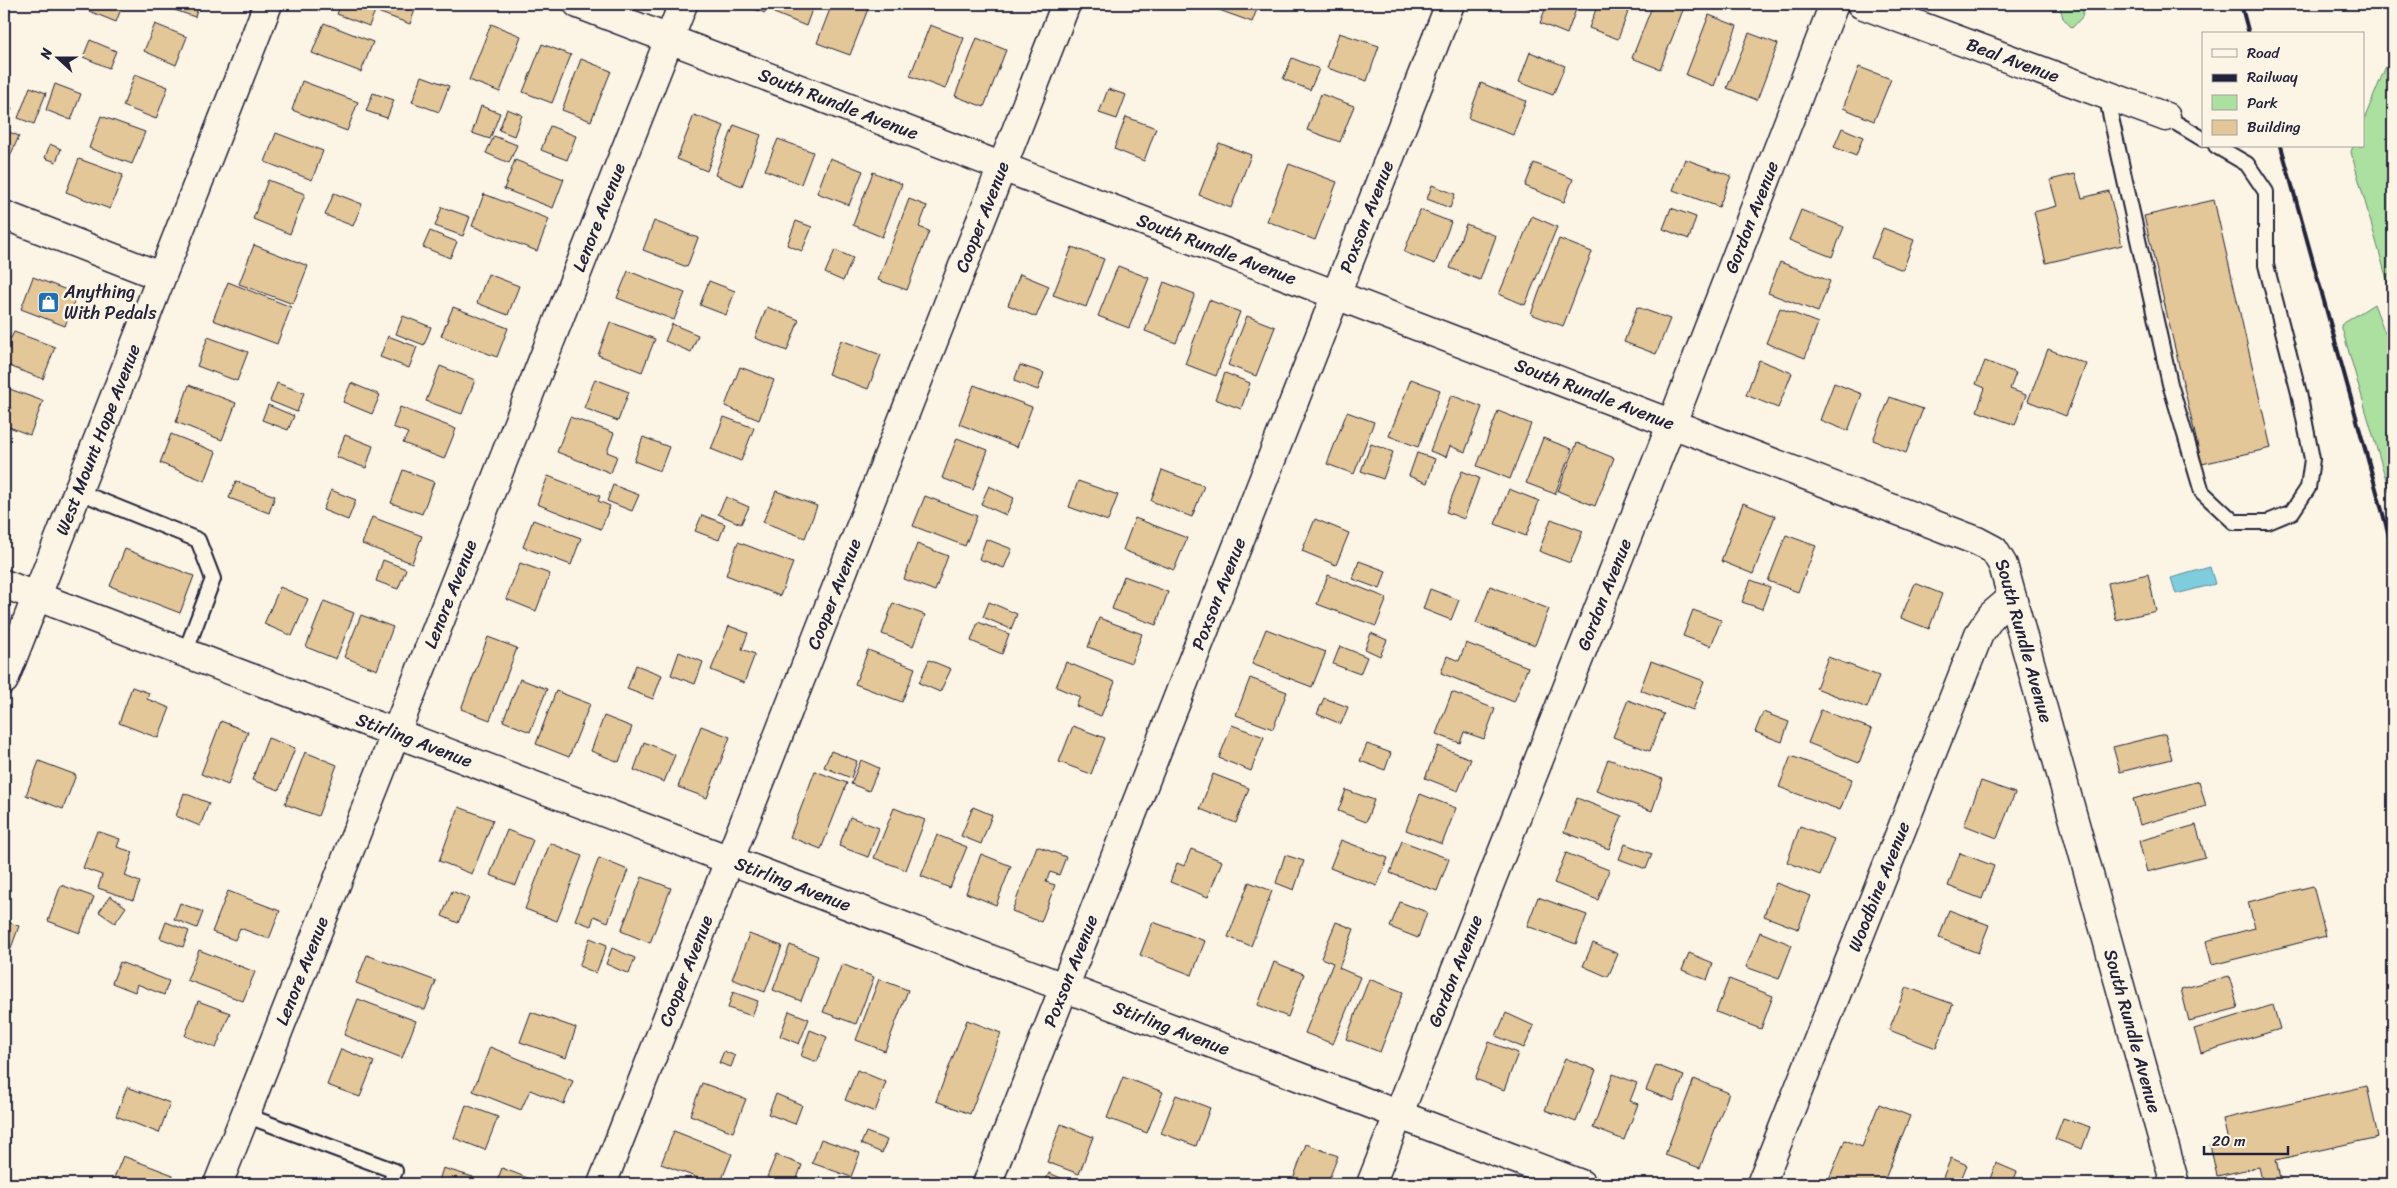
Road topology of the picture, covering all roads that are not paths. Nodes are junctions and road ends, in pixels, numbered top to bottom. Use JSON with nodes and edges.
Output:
{"nodes":[{"id":1,"x":268,"y":4,"type":"edge"},
{"id":2,"x":578,"y":4,"type":"edge"},
{"id":3,"x":683,"y":4,"type":"edge"},
{"id":4,"x":1066,"y":4,"type":"edge"},
{"id":5,"x":1450,"y":4,"type":"edge"},
{"id":6,"x":1834,"y":4,"type":"edge"},
{"id":7,"x":1861,"y":4,"type":"edge"},
{"id":8,"x":670,"y":38,"type":"junction"},
{"id":9,"x":2106,"y":95,"type":"junction"},
{"id":10,"x":2166,"y":117,"type":"joint"},
{"id":11,"x":2202,"y":138,"type":"edge"},
{"id":12,"x":2219,"y":148,"type":"edge"},
{"id":13,"x":1003,"y":165,"type":"junction"},
{"id":14,"x":4,"y":215,"type":"edge"},
{"id":15,"x":160,"y":276,"type":"junction"},
{"id":16,"x":1337,"y":295,"type":"junction"},
{"id":17,"x":1672,"y":423,"type":"junction"},
{"id":18,"x":78,"y":491,"type":"junction"},
{"id":19,"x":4,"y":584,"type":"edge"},
{"id":20,"x":37,"y":597,"type":"junction"},
{"id":21,"x":2012,"y":598,"type":"junction"},
{"id":22,"x":184,"y":653,"type":"junction"},
{"id":23,"x":4,"y":680,"type":"edge"},
{"id":24,"x":396,"y":733,"type":"junction"},
{"id":25,"x":730,"y":860,"type":"junction"},
{"id":26,"x":1064,"y":988,"type":"junction"},
{"id":27,"x":245,"y":1115,"type":"junction"},
{"id":28,"x":1398,"y":1115,"type":"junction"},
{"id":29,"x":218,"y":1184,"type":"edge"},
{"id":30,"x":390,"y":1184,"type":"edge"},
{"id":31,"x":602,"y":1184,"type":"edge"},
{"id":32,"x":987,"y":1184,"type":"edge"},
{"id":33,"x":1371,"y":1184,"type":"edge"},
{"id":34,"x":1581,"y":1184,"type":"edge"},
{"id":35,"x":1761,"y":1184,"type":"edge"},
{"id":36,"x":2175,"y":1184,"type":"edge"}],
"edges":[{"from":1,"to":15,"type":"street","name":"West Mount Hope Avenue"},
{"from":2,"to":8,"type":"street","name":"South Rundle Avenue"},
{"from":3,"to":8,"type":"street","name":"Lenore Avenue"},
{"from":4,"to":13,"type":"street","name":"Cooper Avenue"},
{"from":5,"to":16,"type":"street","name":"Poxson Avenue"},
{"from":6,"to":17,"type":"street","name":"Gordon Avenue"},
{"from":7,"to":9,"type":"street","name":"Beal Avenue"},
{"from":8,"to":13,"type":"street","name":"South Rundle Avenue"},
{"from":8,"to":24,"type":"street","name":"Lenore Avenue"},
{"from":9,"to":10,"type":"street","name":"Beal Avenue"},
{"from":9,"to":12,"type":"lane"},
{"from":10,"to":11,"type":"lane"},
{"from":13,"to":16,"type":"street","name":"South Rundle Avenue"},
{"from":13,"to":25,"type":"street","name":"Cooper Avenue"},
{"from":14,"to":15,"type":"street"},
{"from":15,"to":18,"type":"street","name":"West Mount Hope Avenue"},
{"from":16,"to":17,"type":"street","name":"South Rundle Avenue"},
{"from":16,"to":26,"type":"street","name":"Poxson Avenue"},
{"from":17,"to":21,"type":"street","name":"South Rundle Avenue"},
{"from":17,"to":28,"type":"street","name":"Gordon Avenue"},
{"from":18,"to":20,"type":"street","name":"West Mount Hope Avenue"},
{"from":18,"to":22,"type":"lane"},
{"from":19,"to":20,"type":"street","name":"Stirling Avenue"},
{"from":20,"to":22,"type":"street","name":"Stirling Avenue"},
{"from":20,"to":23,"type":"street","name":"West Mount Hope Avenue"},
{"from":21,"to":35,"type":"street","name":"Woodbine Avenue"},
{"from":21,"to":36,"type":"street","name":"South Rundle Avenue"},
{"from":22,"to":24,"type":"street","name":"Stirling Avenue"},
{"from":24,"to":25,"type":"street","name":"Stirling Avenue"},
{"from":24,"to":27,"type":"street","name":"Lenore Avenue"},
{"from":25,"to":26,"type":"street","name":"Stirling Avenue"},
{"from":25,"to":31,"type":"street","name":"Cooper Avenue"},
{"from":26,"to":28,"type":"street","name":"Stirling Avenue"},
{"from":26,"to":32,"type":"street","name":"Poxson Avenue"},
{"from":27,"to":29,"type":"street","name":"Lenore Avenue"},
{"from":27,"to":30,"type":"lane"},
{"from":28,"to":33,"type":"street","name":"Gordon Avenue"},
{"from":28,"to":34,"type":"street","name":"Stirling Avenue"}]}
